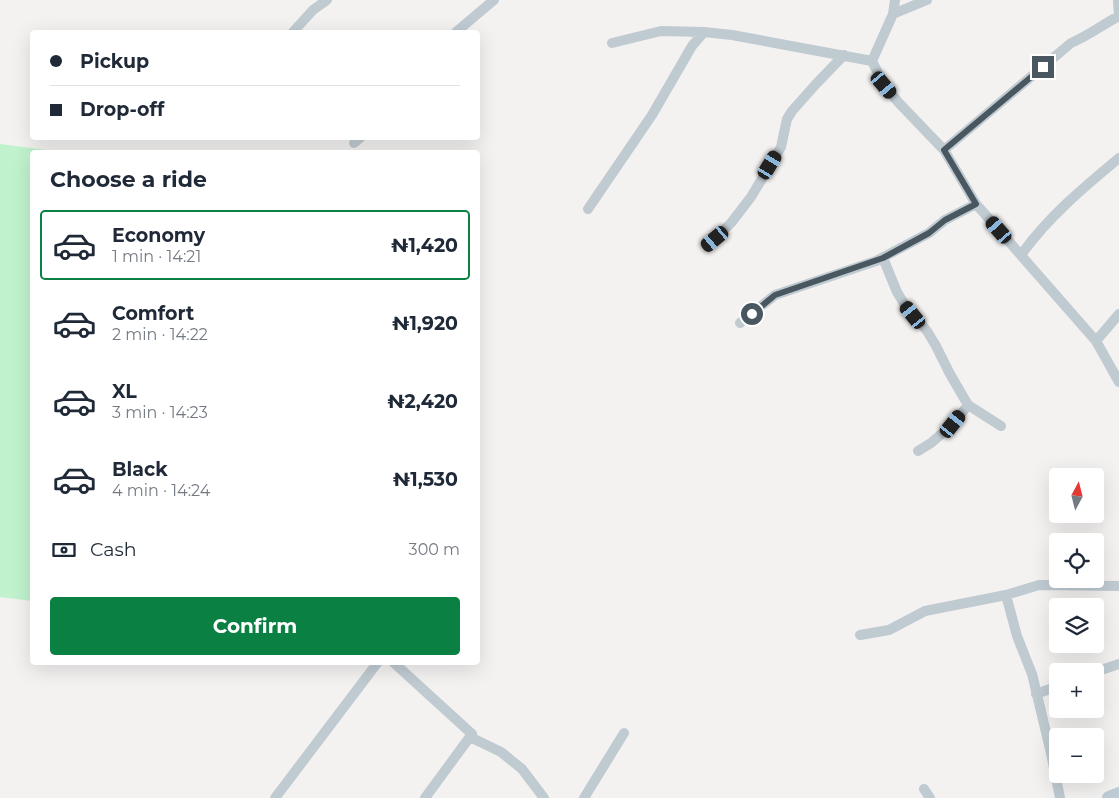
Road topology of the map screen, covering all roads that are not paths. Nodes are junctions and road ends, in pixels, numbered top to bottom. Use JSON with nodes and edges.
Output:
{"nodes":[{"id":1,"x":327,"y":0,"type":"edge"},
{"id":2,"x":494,"y":0,"type":"edge"},
{"id":3,"x":895,"y":0,"type":"edge"},
{"id":4,"x":927,"y":0,"type":"edge"},
{"id":5,"x":1118,"y":0,"type":"edge"},
{"id":6,"x":893,"y":14,"type":"junction"},
{"id":7,"x":1119,"y":16,"type":"edge"},
{"id":8,"x":295,"y":30,"type":"edge"},
{"id":9,"x":458,"y":30,"type":"edge"},
{"id":10,"x":704,"y":32,"type":"junction"},
{"id":11,"x":612,"y":43,"type":"dead end"},
{"id":12,"x":844,"y":55,"type":"junction"},
{"id":13,"x":872,"y":61,"type":"junction"},
{"id":14,"x":944,"y":150,"type":"junction"},
{"id":15,"x":1119,"y":158,"type":"edge"},
{"id":16,"x":976,"y":204,"type":"junction"},
{"id":17,"x":588,"y":209,"type":"dead end"},
{"id":18,"x":707,"y":246,"type":"dead end"},
{"id":19,"x":1022,"y":255,"type":"junction"},
{"id":20,"x":883,"y":258,"type":"junction"},
{"id":21,"x":1119,"y":314,"type":"edge"},
{"id":22,"x":740,"y":323,"type":"dead end"},
{"id":23,"x":1096,"y":342,"type":"junction"},
{"id":24,"x":1119,"y":382,"type":"edge"},
{"id":25,"x":968,"y":405,"type":"junction"},
{"id":26,"x":1001,"y":426,"type":"dead end"},
{"id":27,"x":918,"y":451,"type":"dead end"},
{"id":28,"x":1119,"y":586,"type":"edge"},
{"id":29,"x":1006,"y":594,"type":"junction"},
{"id":30,"x":860,"y":635,"type":"dead end"},
{"id":31,"x":1119,"y":664,"type":"edge"},
{"id":32,"x":376,"y":665,"type":"edge"},
{"id":33,"x":396,"y":665,"type":"edge"},
{"id":34,"x":1104,"y":669,"type":"edge"},
{"id":35,"x":1049,"y":689,"type":"edge"},
{"id":36,"x":1036,"y":694,"type":"junction"},
{"id":37,"x":624,"y":733,"type":"dead end"},
{"id":38,"x":470,"y":737,"type":"junction"},
{"id":39,"x":1119,"y":794,"type":"edge"},
{"id":40,"x":275,"y":798,"type":"edge"},
{"id":41,"x":425,"y":798,"type":"edge"},
{"id":42,"x":544,"y":798,"type":"edge"},
{"id":43,"x":584,"y":798,"type":"edge"},
{"id":44,"x":1060,"y":798,"type":"edge"},
{"id":45,"x":1109,"y":798,"type":"edge"}],
"edges":[{"from":1,"to":8,"type":"street"},
{"from":2,"to":9,"type":"street"},
{"from":3,"to":6,"type":"street"},
{"from":4,"to":6,"type":"street"},
{"from":5,"to":7,"type":"street"},
{"from":6,"to":13,"type":"street"},
{"from":7,"to":14,"type":"street"},
{"from":10,"to":11,"type":"street"},
{"from":10,"to":12,"type":"street"},
{"from":10,"to":17,"type":"street"},
{"from":12,"to":13,"type":"street"},
{"from":12,"to":18,"type":"street"},
{"from":13,"to":14,"type":"street"},
{"from":14,"to":16,"type":"street"},
{"from":15,"to":19,"type":"street"},
{"from":16,"to":19,"type":"street"},
{"from":16,"to":20,"type":"street"},
{"from":19,"to":23,"type":"street"},
{"from":20,"to":22,"type":"street"},
{"from":20,"to":25,"type":"street"},
{"from":21,"to":23,"type":"street"},
{"from":23,"to":24,"type":"street"},
{"from":25,"to":26,"type":"street"},
{"from":25,"to":27,"type":"street"},
{"from":28,"to":29,"type":"street"},
{"from":29,"to":30,"type":"street"},
{"from":29,"to":36,"type":"street"},
{"from":31,"to":34,"type":"street"},
{"from":32,"to":40,"type":"street"},
{"from":33,"to":38,"type":"street"},
{"from":35,"to":36,"type":"street"},
{"from":36,"to":44,"type":"street"},
{"from":37,"to":43,"type":"street"},
{"from":38,"to":41,"type":"street"},
{"from":38,"to":42,"type":"street"},
{"from":39,"to":45,"type":"street"}]}
